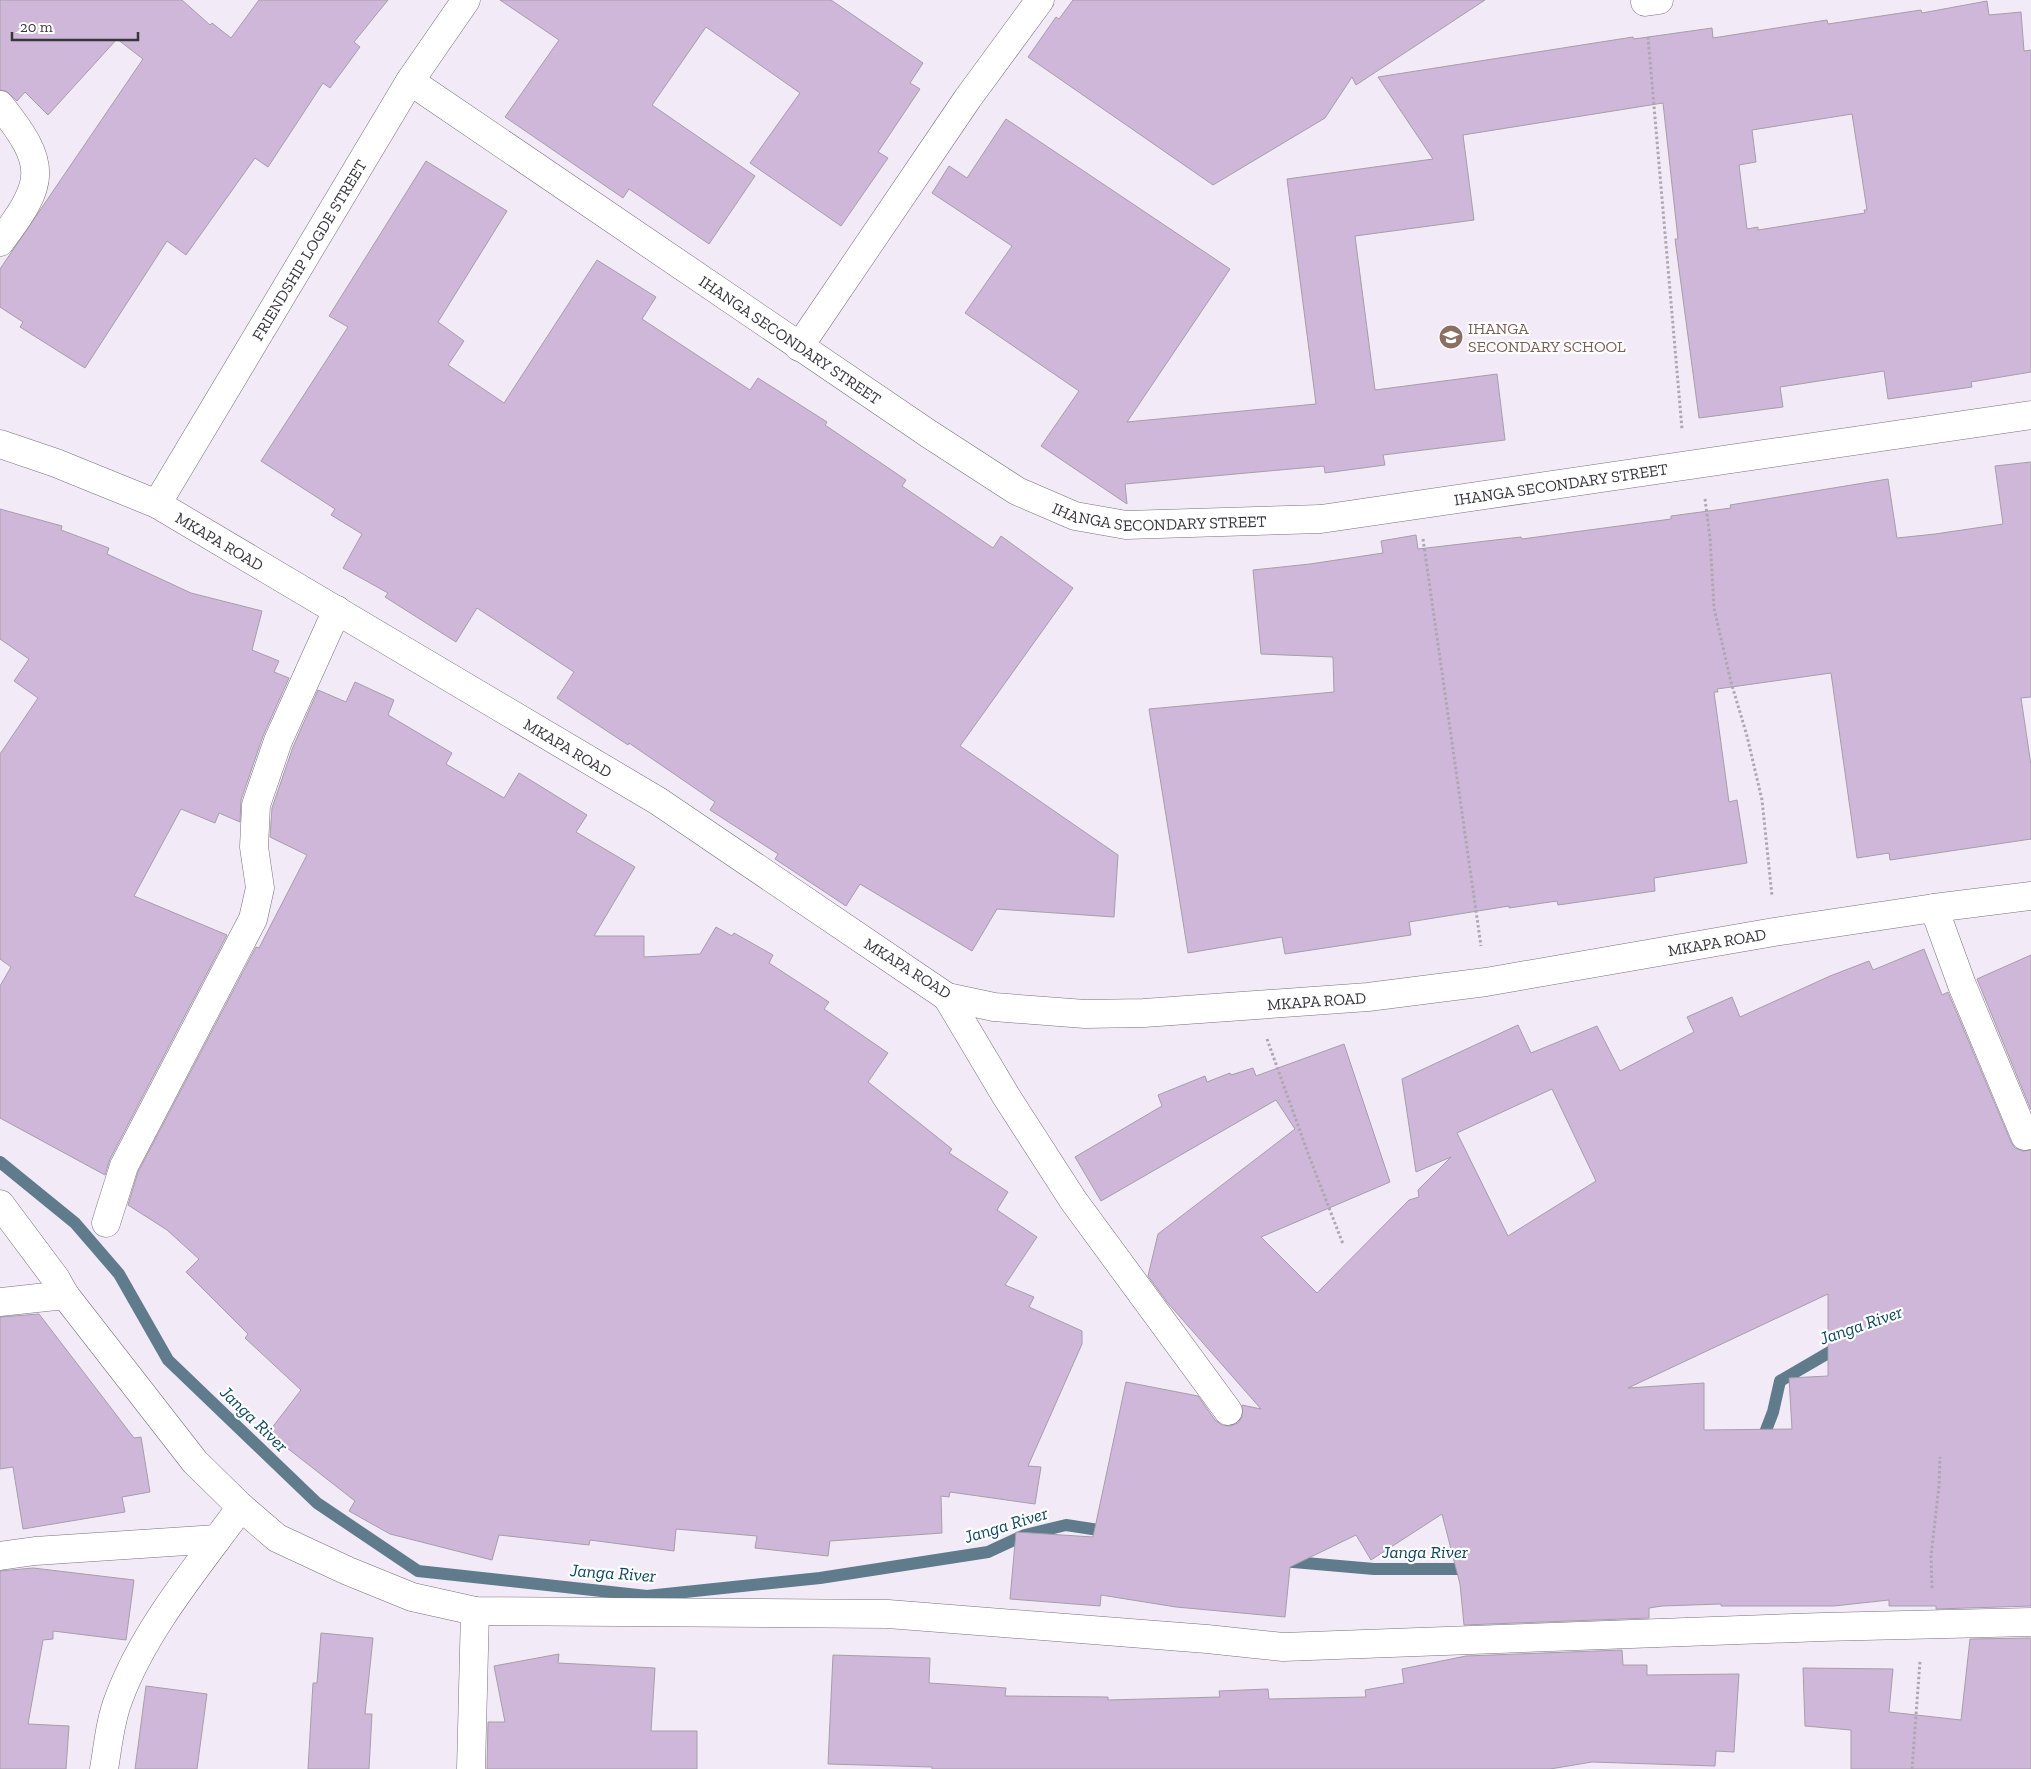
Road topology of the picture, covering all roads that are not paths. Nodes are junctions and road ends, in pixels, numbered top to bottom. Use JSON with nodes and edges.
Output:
{"nodes":[{"id":1,"x":466,"y":0,"type":"edge"},
{"id":2,"x":1040,"y":0,"type":"edge"},
{"id":3,"x":410,"y":81,"type":"junction"},
{"id":4,"x":0,"y":105,"type":"edge"},
{"id":5,"x":0,"y":242,"type":"edge"},
{"id":6,"x":799,"y":347,"type":"junction"},
{"id":7,"x":2031,"y":415,"type":"edge"},
{"id":8,"x":0,"y":444,"type":"edge"},
{"id":9,"x":157,"y":504,"type":"junction"},
{"id":10,"x":337,"y":610,"type":"junction"},
{"id":11,"x":2031,"y":896,"type":"edge"},
{"id":12,"x":1934,"y":908,"type":"junction"},
{"id":13,"x":947,"y":997,"type":"junction"},
{"id":14,"x":2025,"y":1136,"type":"dead end"},
{"id":15,"x":0,"y":1204,"type":"edge"},
{"id":16,"x":106,"y":1223,"type":"dead end"},
{"id":17,"x":65,"y":1295,"type":"junction"},
{"id":18,"x":0,"y":1302,"type":"edge"},
{"id":19,"x":1228,"y":1411,"type":"dead end"},
{"id":20,"x":241,"y":1508,"type":"junction"},
{"id":21,"x":217,"y":1539,"type":"junction"},
{"id":22,"x":0,"y":1556,"type":"edge"},
{"id":23,"x":475,"y":1611,"type":"junction"},
{"id":24,"x":2031,"y":1622,"type":"edge"},
{"id":25,"x":104,"y":1769,"type":"edge"},
{"id":26,"x":471,"y":1769,"type":"edge"}],
"edges":[{"from":1,"to":3,"type":"street","name":"FRIENDSHIP LOGDE STREET"},
{"from":2,"to":6,"type":"street"},
{"from":3,"to":6,"type":"street","name":"IHANGA SECONDARY STREET"},
{"from":3,"to":9,"type":"street","name":"FRIENDSHIP LOGDE STREET"},
{"from":4,"to":5,"type":"street"},
{"from":6,"to":7,"type":"street","name":"IHANGA SECONDARY STREET"},
{"from":8,"to":9,"type":"street","name":"MKAPA ROAD"},
{"from":9,"to":10,"type":"street","name":"MKAPA ROAD"},
{"from":10,"to":13,"type":"street","name":"MKAPA ROAD"},
{"from":10,"to":16,"type":"street"},
{"from":11,"to":12,"type":"street","name":"MKAPA ROAD"},
{"from":12,"to":13,"type":"street","name":"MKAPA ROAD"},
{"from":12,"to":14,"type":"street"},
{"from":13,"to":19,"type":"street"},
{"from":15,"to":17,"type":"street"},
{"from":17,"to":18,"type":"street"},
{"from":17,"to":20,"type":"street"},
{"from":20,"to":21,"type":"street"},
{"from":20,"to":23,"type":"street"},
{"from":21,"to":22,"type":"street"},
{"from":21,"to":25,"type":"street"},
{"from":23,"to":24,"type":"street"},
{"from":23,"to":26,"type":"street"}]}
